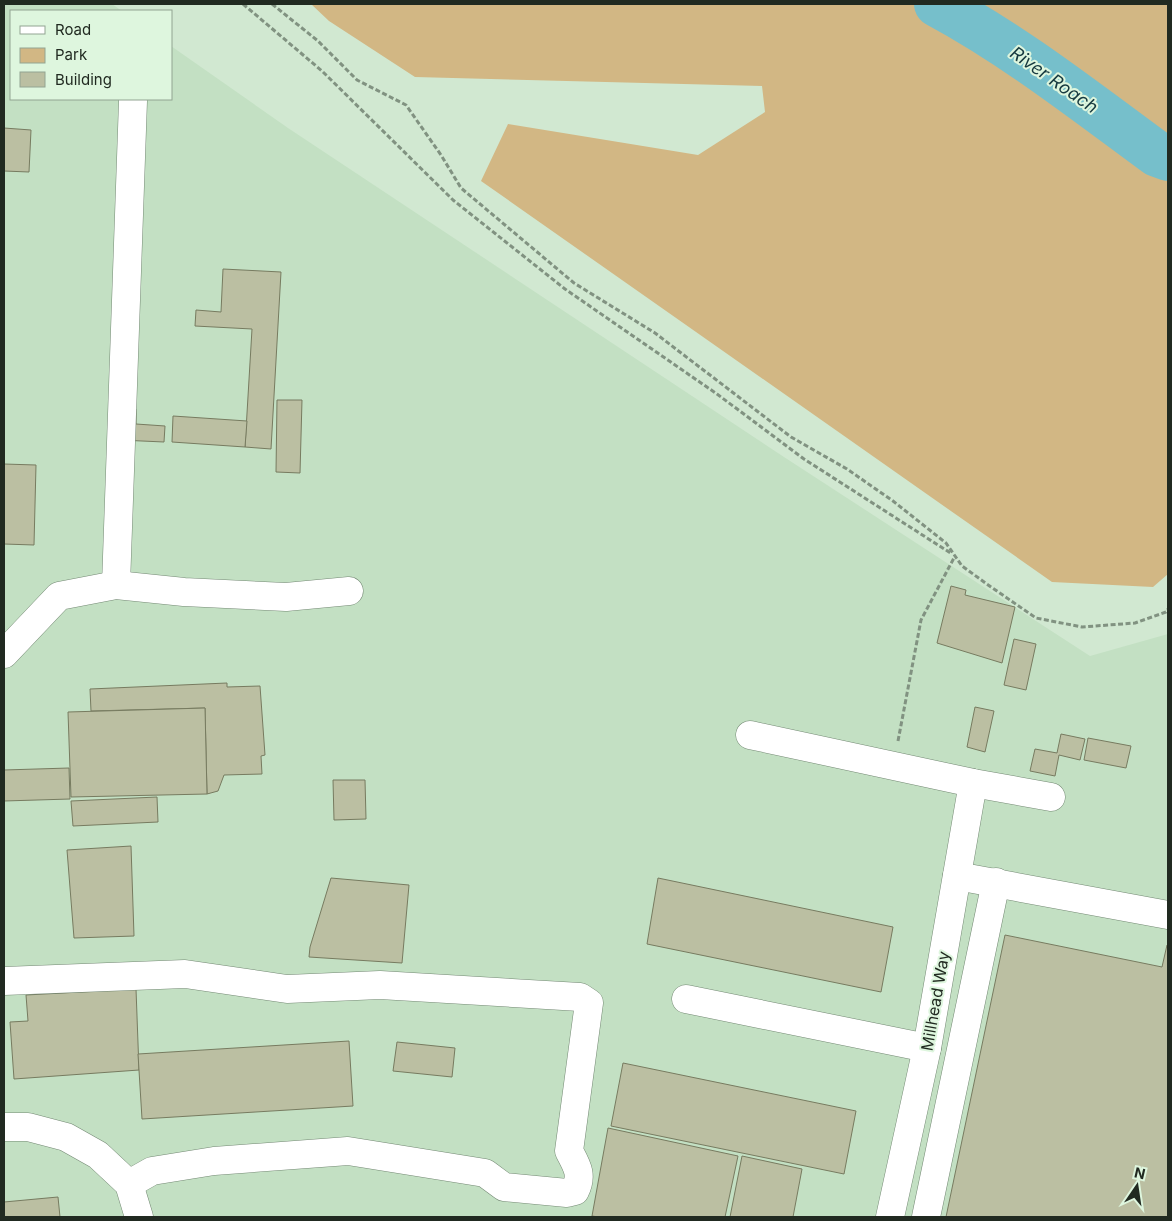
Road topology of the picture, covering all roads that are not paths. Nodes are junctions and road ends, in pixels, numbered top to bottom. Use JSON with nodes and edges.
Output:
{"nodes":[{"id":1,"x":133,"y":101,"type":"dead end"},
{"id":2,"x":116,"y":585,"type":"junction"},
{"id":3,"x":349,"y":591,"type":"dead end"},
{"id":4,"x":4,"y":654,"type":"edge"},
{"id":5,"x":750,"y":735,"type":"dead end"},
{"id":6,"x":973,"y":782,"type":"junction"},
{"id":7,"x":1051,"y":797,"type":"dead end"},
{"id":8,"x":957,"y":876,"type":"junction"},
{"id":9,"x":996,"y":882,"type":"junction"},
{"id":10,"x":1168,"y":916,"type":"edge"},
{"id":11,"x":4,"y":981,"type":"edge"},
{"id":12,"x":686,"y":999,"type":"dead end"},
{"id":13,"x":927,"y":1048,"type":"junction"},
{"id":14,"x":4,"y":1128,"type":"edge"},
{"id":15,"x":129,"y":1184,"type":"junction"},
{"id":16,"x":139,"y":1217,"type":"edge"},
{"id":17,"x":890,"y":1217,"type":"edge"},
{"id":18,"x":926,"y":1217,"type":"edge"}],
"edges":[{"from":1,"to":2,"type":"street"},
{"from":2,"to":3,"type":"street"},
{"from":2,"to":4,"type":"street"},
{"from":5,"to":6,"type":"street"},
{"from":6,"to":7,"type":"street"},
{"from":6,"to":8,"type":"street","name":"Millhead Way"},
{"from":8,"to":9,"type":"street"},
{"from":8,"to":13,"type":"street","name":"Millhead Way"},
{"from":9,"to":10,"type":"street"},
{"from":9,"to":18,"type":"street"},
{"from":11,"to":15,"type":"street"},
{"from":12,"to":13,"type":"street"},
{"from":13,"to":17,"type":"street","name":"Millhead Way"},
{"from":14,"to":15,"type":"street"},
{"from":15,"to":16,"type":"street"}]}
